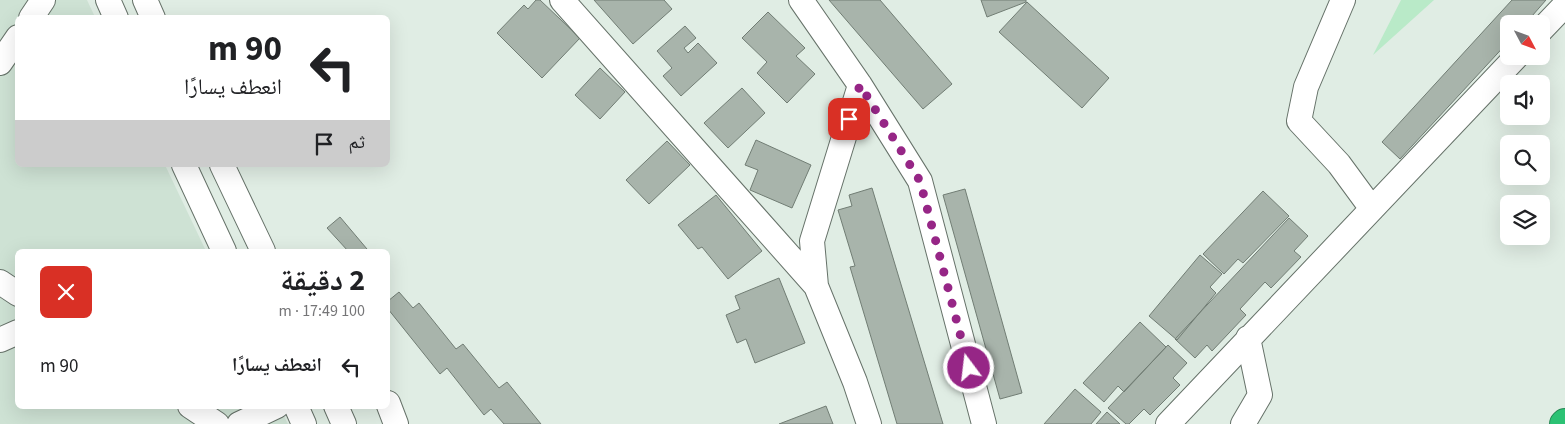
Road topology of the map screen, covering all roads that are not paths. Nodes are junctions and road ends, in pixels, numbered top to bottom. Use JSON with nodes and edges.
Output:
{"nodes":[{"id":1,"x":43,"y":0,"type":"edge"},
{"id":2,"x":108,"y":0,"type":"edge"},
{"id":3,"x":144,"y":0,"type":"edge"},
{"id":4,"x":562,"y":0,"type":"edge"},
{"id":5,"x":801,"y":0,"type":"edge"},
{"id":6,"x":1343,"y":0,"type":"edge"},
{"id":7,"x":1565,"y":5,"type":"edge"},
{"id":8,"x":33,"y":15,"type":"edge"},
{"id":9,"x":115,"y":15,"type":"edge"},
{"id":10,"x":152,"y":15,"type":"edge"},
{"id":11,"x":1550,"y":21,"type":"edge"},
{"id":12,"x":15,"y":41,"type":"edge"},
{"id":13,"x":0,"y":63,"type":"edge"},
{"id":14,"x":1508,"y":65,"type":"edge"},
{"id":15,"x":860,"y":85,"type":"junction"},
{"id":16,"x":185,"y":167,"type":"edge"},
{"id":17,"x":223,"y":167,"type":"edge"},
{"id":18,"x":1372,"y":209,"type":"junction"},
{"id":19,"x":223,"y":249,"type":"edge"},
{"id":20,"x":262,"y":249,"type":"edge"},
{"id":21,"x":0,"y":282,"type":"edge"},
{"id":22,"x":816,"y":286,"type":"junction"},
{"id":23,"x":15,"y":292,"type":"edge"},
{"id":24,"x":15,"y":333,"type":"edge"},
{"id":25,"x":1248,"y":338,"type":"junction"},
{"id":26,"x":0,"y":340,"type":"edge"},
{"id":27,"x":390,"y":408,"type":"edge"},
{"id":28,"x":194,"y":409,"type":"edge"},
{"id":29,"x":271,"y":409,"type":"edge"},
{"id":30,"x":297,"y":409,"type":"edge"},
{"id":31,"x":337,"y":409,"type":"edge"},
{"id":32,"x":217,"y":424,"type":"edge"},
{"id":33,"x":240,"y":424,"type":"edge"},
{"id":34,"x":304,"y":424,"type":"edge"},
{"id":35,"x":344,"y":424,"type":"edge"},
{"id":36,"x":396,"y":424,"type":"edge"},
{"id":37,"x":869,"y":424,"type":"edge"},
{"id":38,"x":984,"y":424,"type":"edge"},
{"id":39,"x":1168,"y":424,"type":"edge"},
{"id":40,"x":1243,"y":424,"type":"edge"}],
"edges":[{"from":1,"to":8,"type":"street"},
{"from":2,"to":9,"type":"street"},
{"from":3,"to":10,"type":"street"},
{"from":4,"to":22,"type":"street"},
{"from":5,"to":15,"type":"street"},
{"from":6,"to":18,"type":"street"},
{"from":7,"to":11,"type":"street"},
{"from":12,"to":13,"type":"street"},
{"from":14,"to":18,"type":"street"},
{"from":15,"to":22,"type":"street"},
{"from":15,"to":38,"type":"street"},
{"from":16,"to":19,"type":"street"},
{"from":17,"to":20,"type":"street"},
{"from":18,"to":25,"type":"street"},
{"from":21,"to":23,"type":"street"},
{"from":22,"to":37,"type":"street"},
{"from":24,"to":26,"type":"street"},
{"from":25,"to":39,"type":"street"},
{"from":25,"to":40,"type":"street"},
{"from":27,"to":36,"type":"street"},
{"from":28,"to":32,"type":"street"},
{"from":29,"to":33,"type":"street"},
{"from":30,"to":34,"type":"street"},
{"from":31,"to":35,"type":"street"}]}
